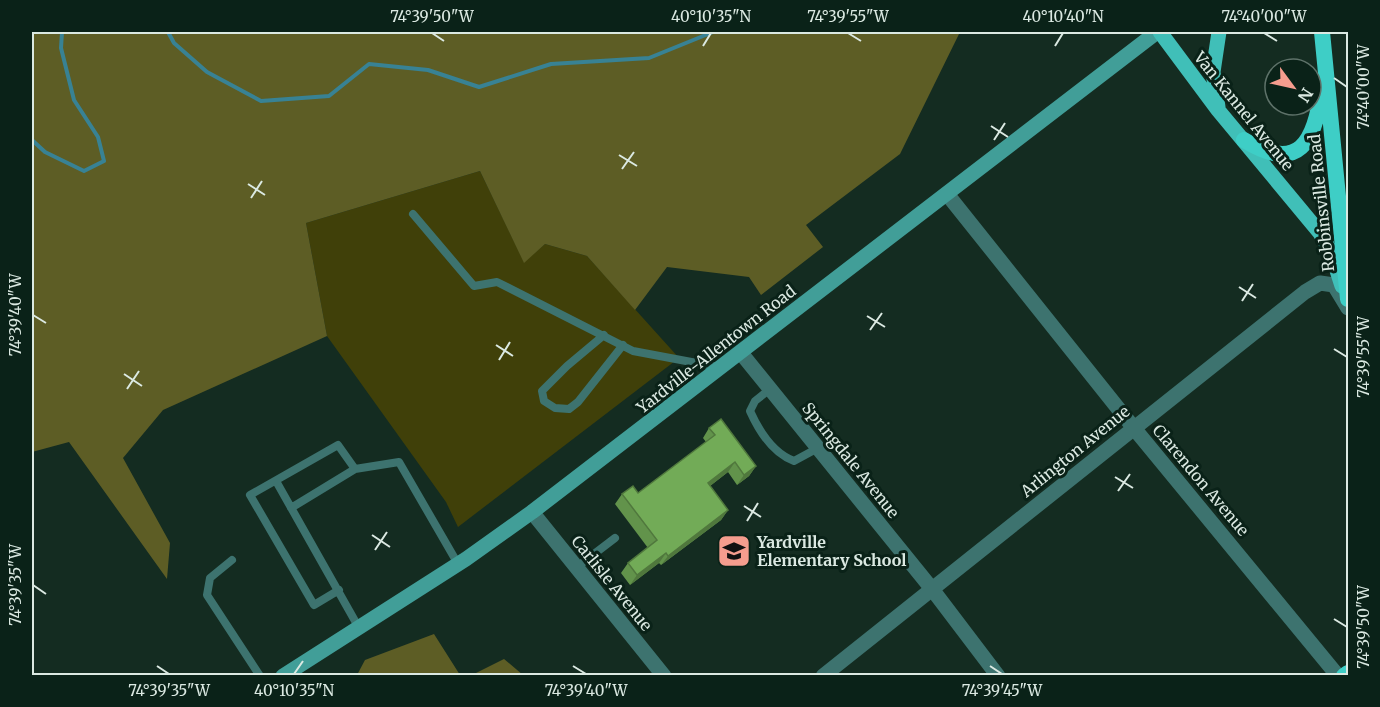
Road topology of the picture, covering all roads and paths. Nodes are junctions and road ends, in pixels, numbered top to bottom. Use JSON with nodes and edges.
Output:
{"nodes":[{"id":1,"x":1159,"y":32,"type":"edge"},
{"id":2,"x":1219,"y":32,"type":"edge"},
{"id":3,"x":1322,"y":32,"type":"edge"},
{"id":4,"x":1324,"y":52,"type":"junction"},
{"id":5,"x":1218,"y":110,"type":"junction"},
{"id":6,"x":1244,"y":140,"type":"junction"},
{"id":7,"x":947,"y":194,"type":"junction"},
{"id":8,"x":413,"y":214,"type":"dead end"},
{"id":9,"x":1348,"y":299,"type":"edge"},
{"id":10,"x":1348,"y":307,"type":"edge"},
{"id":11,"x":604,"y":335,"type":"junction"},
{"id":12,"x":623,"y":345,"type":"junction"},
{"id":13,"x":741,"y":353,"type":"junction"},
{"id":14,"x":722,"y":368,"type":"junction"},
{"id":15,"x":770,"y":389,"type":"junction"},
{"id":16,"x":1133,"y":427,"type":"junction"},
{"id":17,"x":818,"y":448,"type":"junction"},
{"id":18,"x":355,"y":469,"type":"junction"},
{"id":19,"x":276,"y":481,"type":"junction"},
{"id":20,"x":291,"y":508,"type":"junction"},
{"id":21,"x":532,"y":512,"type":"junction"},
{"id":22,"x":615,"y":538,"type":"dead end"},
{"id":23,"x":232,"y":560,"type":"dead end"},
{"id":24,"x":458,"y":564,"type":"junction"},
{"id":25,"x":577,"y":567,"type":"junction"},
{"id":26,"x":932,"y":589,"type":"junction"},
{"id":27,"x":339,"y":590,"type":"junction"},
{"id":28,"x":359,"y":628,"type":"junction"},
{"id":29,"x":1348,"y":673,"type":"edge"},
{"id":30,"x":260,"y":675,"type":"edge"},
{"id":31,"x":283,"y":675,"type":"edge"},
{"id":32,"x":664,"y":675,"type":"edge"},
{"id":33,"x":823,"y":675,"type":"edge"},
{"id":34,"x":998,"y":675,"type":"edge"},
{"id":35,"x":1338,"y":675,"type":"edge"},
{"id":36,"x":1344,"y":675,"type":"edge"}],
"edges":[{"from":1,"to":5,"type":"main road","name":"Van Kannel Avenue"},
{"from":1,"to":7,"type":"main road","name":"Yardville-Allentown Road"},
{"from":2,"to":5,"type":"main road"},
{"from":3,"to":4,"type":"highway","name":"Robbinsville Road"},
{"from":4,"to":6,"type":"highway"},
{"from":4,"to":9,"type":"highway","name":"Robbinsville Road"},
{"from":5,"to":6,"type":"main road","name":"Van Kannel Avenue"},
{"from":6,"to":10,"type":"main road","name":"Van Kannel Avenue"},
{"from":7,"to":13,"type":"main road","name":"Yardville-Allentown Road"},
{"from":7,"to":16,"type":"street","name":"Clarendon Avenue"},
{"from":8,"to":11,"type":"lane"},
{"from":10,"to":16,"type":"street","name":"Arlington Avenue"},
{"from":11,"to":12,"type":"lane"},
{"from":11,"to":12,"type":"lane"},
{"from":12,"to":14,"type":"lane"},
{"from":13,"to":14,"type":"main road","name":"Yardville-Allentown Road"},
{"from":13,"to":15,"type":"street","name":"Springdale Avenue"},
{"from":14,"to":21,"type":"main road","name":"Yardville-Allentown Road"},
{"from":15,"to":17,"type":"street","name":"Springdale Avenue"},
{"from":15,"to":17,"type":"lane"},
{"from":16,"to":26,"type":"street","name":"Arlington Avenue"},
{"from":16,"to":35,"type":"street","name":"Clarendon Avenue"},
{"from":17,"to":26,"type":"street","name":"Springdale Avenue"},
{"from":18,"to":19,"type":"lane"},
{"from":18,"to":20,"type":"lane"},
{"from":18,"to":24,"type":"lane"},
{"from":19,"to":20,"type":"lane"},
{"from":19,"to":27,"type":"lane"},
{"from":20,"to":27,"type":"lane"},
{"from":21,"to":24,"type":"main road","name":"Yardville-Allentown Road"},
{"from":21,"to":25,"type":"street","name":"Carlisle Avenue"},
{"from":22,"to":25,"type":"lane"},
{"from":23,"to":30,"type":"lane"},
{"from":24,"to":28,"type":"main road","name":"Yardville-Allentown Road"},
{"from":25,"to":32,"type":"street","name":"Carlisle Avenue"},
{"from":26,"to":33,"type":"street","name":"Arlington Avenue"},
{"from":26,"to":34,"type":"street","name":"Springdale Avenue"},
{"from":27,"to":28,"type":"lane"},
{"from":28,"to":31,"type":"main road","name":"Yardville-Allentown Road"},
{"from":29,"to":36,"type":"highway"}]}
